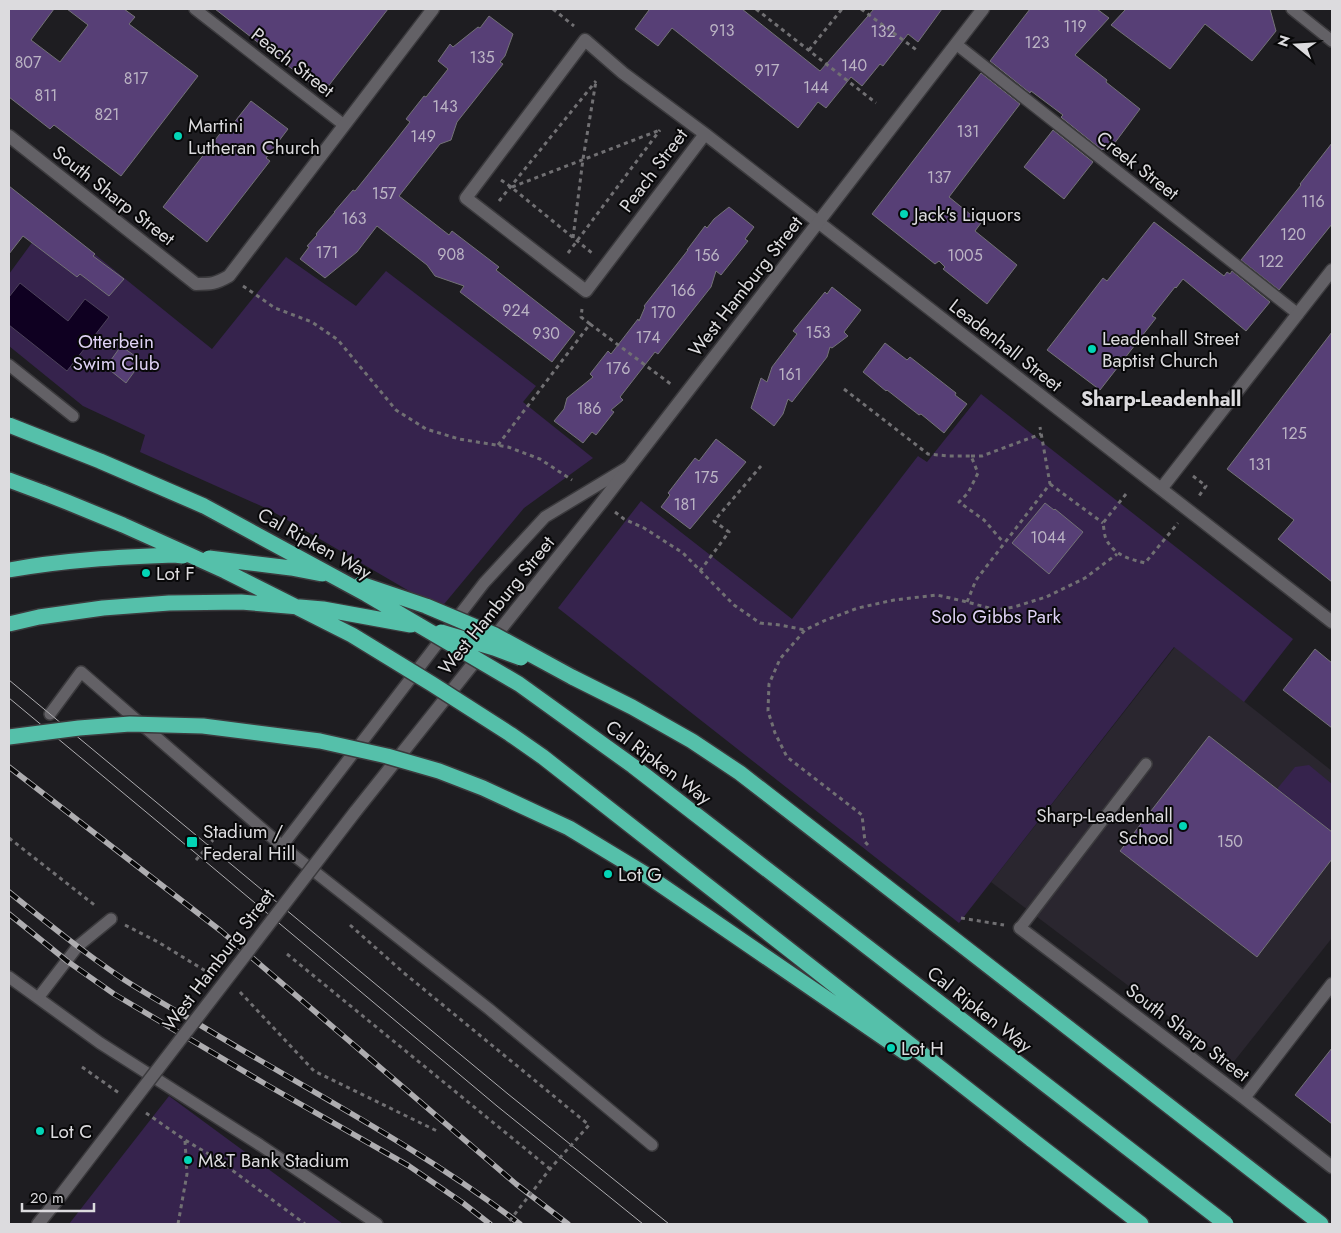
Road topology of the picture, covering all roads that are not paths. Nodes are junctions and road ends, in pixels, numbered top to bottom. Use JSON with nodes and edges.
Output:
{"nodes":[{"id":1,"x":195,"y":9,"type":"edge"},
{"id":2,"x":433,"y":9,"type":"edge"},
{"id":3,"x":983,"y":9,"type":"edge"},
{"id":4,"x":1292,"y":9,"type":"edge"},
{"id":5,"x":1332,"y":41,"type":"edge"},
{"id":6,"x":956,"y":44,"type":"junction"},
{"id":7,"x":344,"y":126,"type":"junction"},
{"id":8,"x":704,"y":134,"type":"junction"},
{"id":9,"x":9,"y":136,"type":"edge"},
{"id":10,"x":818,"y":222,"type":"junction"},
{"id":11,"x":1332,"y":270,"type":"edge"},
{"id":12,"x":1298,"y":314,"type":"junction"},
{"id":13,"x":9,"y":365,"type":"edge"},
{"id":14,"x":73,"y":416,"type":"dead end"},
{"id":15,"x":9,"y":425,"type":"edge"},
{"id":16,"x":630,"y":466,"type":"junction"},
{"id":17,"x":9,"y":480,"type":"edge"},
{"id":18,"x":1161,"y":489,"type":"junction"},
{"id":19,"x":9,"y":570,"type":"edge"},
{"id":20,"x":1332,"y":622,"type":"edge"},
{"id":21,"x":9,"y":624,"type":"edge"},
{"id":22,"x":572,"y":677,"type":"junction"},
{"id":23,"x":50,"y":714,"type":"dead end"},
{"id":24,"x":9,"y":737,"type":"edge"},
{"id":25,"x":1146,"y":764,"type":"dead end"},
{"id":26,"x":282,"y":846,"type":"junction"},
{"id":27,"x":111,"y":919,"type":"dead end"},
{"id":28,"x":1020,"y":928,"type":"joint"},
{"id":29,"x":9,"y":977,"type":"edge"},
{"id":30,"x":1332,"y":984,"type":"edge"},
{"id":31,"x":38,"y":998,"type":"junction"},
{"id":32,"x":1244,"y":1098,"type":"junction"},
{"id":33,"x":1031,"y":1139,"type":"junction"},
{"id":34,"x":652,"y":1145,"type":"dead end"},
{"id":35,"x":1332,"y":1167,"type":"edge"},
{"id":36,"x":38,"y":1224,"type":"edge"},
{"id":37,"x":376,"y":1224,"type":"edge"},
{"id":38,"x":1141,"y":1224,"type":"edge"},
{"id":39,"x":1226,"y":1224,"type":"edge"},
{"id":40,"x":1321,"y":1224,"type":"edge"}],
"edges":[{"from":1,"to":7,"type":"lane","name":"Peach Street"},
{"from":2,"to":7,"type":"street"},
{"from":3,"to":6,"type":"street","name":"West Hamburg Street"},
{"from":4,"to":5,"type":"lane"},
{"from":6,"to":10,"type":"street","name":"West Hamburg Street"},
{"from":6,"to":12,"type":"lane","name":"Creek Street"},
{"from":7,"to":9,"type":"street","name":"South Sharp Street"},
{"from":8,"to":8,"type":"street","name":"Peach Street"},
{"from":8,"to":10,"type":"street","name":"Leadenhall Street"},
{"from":10,"to":16,"type":"street","name":"West Hamburg Street"},
{"from":10,"to":18,"type":"street","name":"Leadenhall Street"},
{"from":11,"to":12,"type":"street"},
{"from":12,"to":18,"type":"street"},
{"from":13,"to":14,"type":"lane"},
{"from":15,"to":39,"type":"highway","name":"Cal Ripken Way","bridge":true},
{"from":16,"to":26,"type":"lane"},
{"from":16,"to":36,"type":"street","name":"West Hamburg Street","bridge":true},
{"from":17,"to":33,"type":"highway","bridge":true},
{"from":18,"to":20,"type":"street","name":"Leadenhall Street"},
{"from":19,"to":22,"type":"highway","bridge":true},
{"from":21,"to":22,"type":"highway","bridge":true},
{"from":22,"to":40,"type":"highway"},
{"from":23,"to":26,"type":"lane"},
{"from":24,"to":33,"type":"highway","bridge":true},
{"from":25,"to":28,"type":"lane"},
{"from":26,"to":34,"type":"lane"},
{"from":27,"to":31,"type":"lane"},
{"from":28,"to":32,"type":"street","name":"South Sharp Street"},
{"from":29,"to":31,"type":"lane"},
{"from":30,"to":32,"type":"street"},
{"from":31,"to":37,"type":"lane"},
{"from":32,"to":35,"type":"street","name":"South Sharp Street"},
{"from":33,"to":38,"type":"highway"}]}
